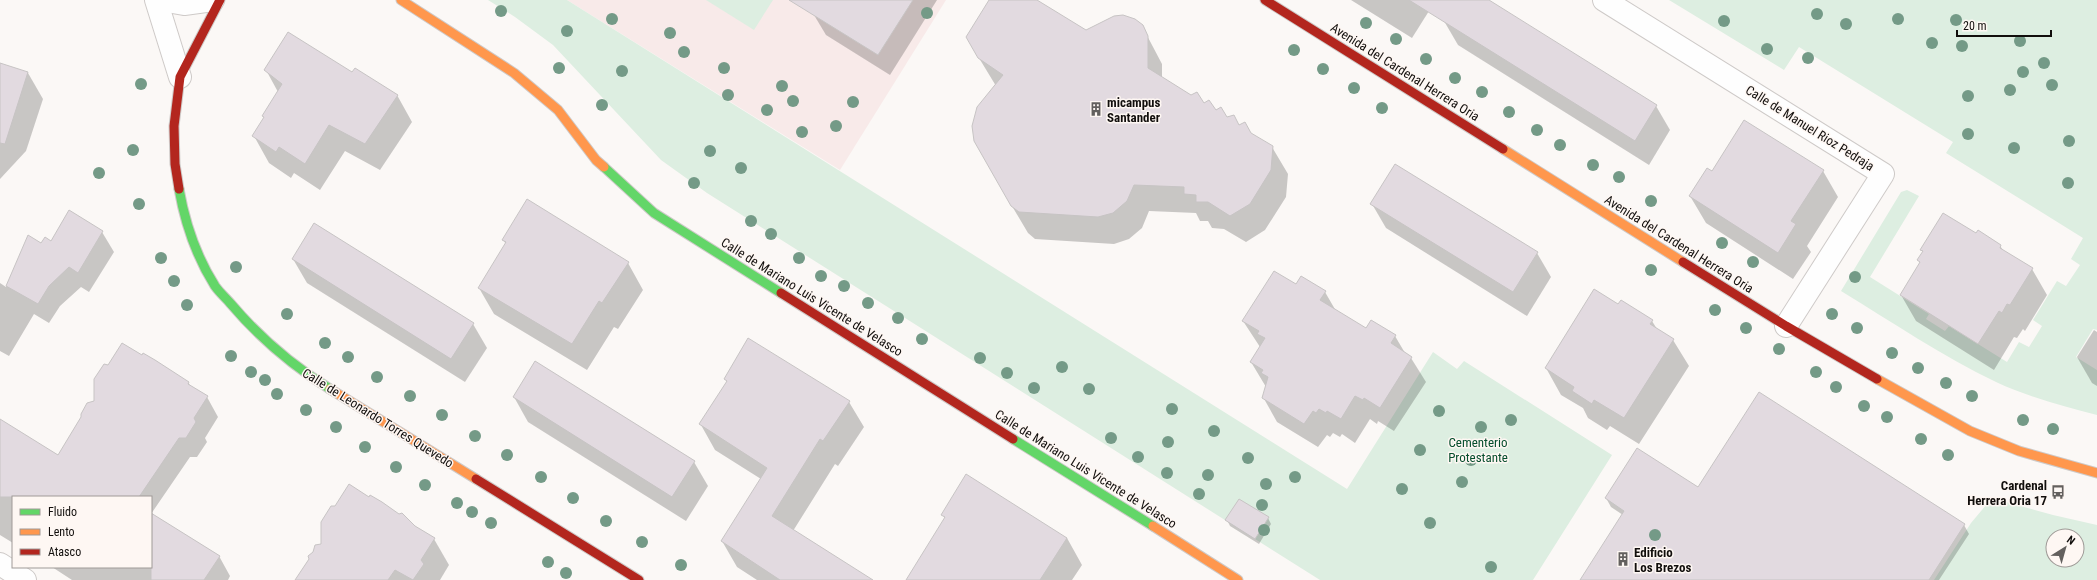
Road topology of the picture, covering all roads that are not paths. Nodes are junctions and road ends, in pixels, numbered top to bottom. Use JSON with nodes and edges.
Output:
{"nodes":[{"id":1,"x":156,"y":0,"type":"edge"},
{"id":2,"x":161,"y":0,"type":"edge"},
{"id":3,"x":213,"y":0,"type":"edge"},
{"id":4,"x":220,"y":0,"type":"edge"},
{"id":5,"x":401,"y":0,"type":"edge"},
{"id":6,"x":1266,"y":0,"type":"edge"},
{"id":7,"x":1604,"y":0,"type":"edge"},
{"id":8,"x":180,"y":77,"type":"junction"},
{"id":9,"x":1786,"y":326,"type":"junction"},
{"id":10,"x":2097,"y":473,"type":"edge"},
{"id":11,"x":0,"y":564,"type":"edge"},
{"id":12,"x":25,"y":580,"type":"edge"},
{"id":13,"x":639,"y":580,"type":"edge"},
{"id":14,"x":1238,"y":580,"type":"edge"}],
"edges":[{"from":1,"to":8,"type":"street","name":"Calle de Leonardo Torres Quevedo"},
{"from":2,"to":3,"type":"street"},
{"from":4,"to":8,"type":"street","name":"Calle de Leonardo Torres Quevedo"},
{"from":5,"to":14,"type":"street","name":"Calle de Mariano Luis Vicente de Velasco"},
{"from":6,"to":9,"type":"street","name":"Avenida del Cardenal Herrera Oria"},
{"from":7,"to":9,"type":"street","name":"Calle de Manuel Rioz Pedraja"},
{"from":8,"to":13,"type":"street","name":"Calle de Leonardo Torres Quevedo"},
{"from":9,"to":10,"type":"street","name":"Avenida del Cardenal Herrera Oria"},
{"from":11,"to":12,"type":"street"}]}
